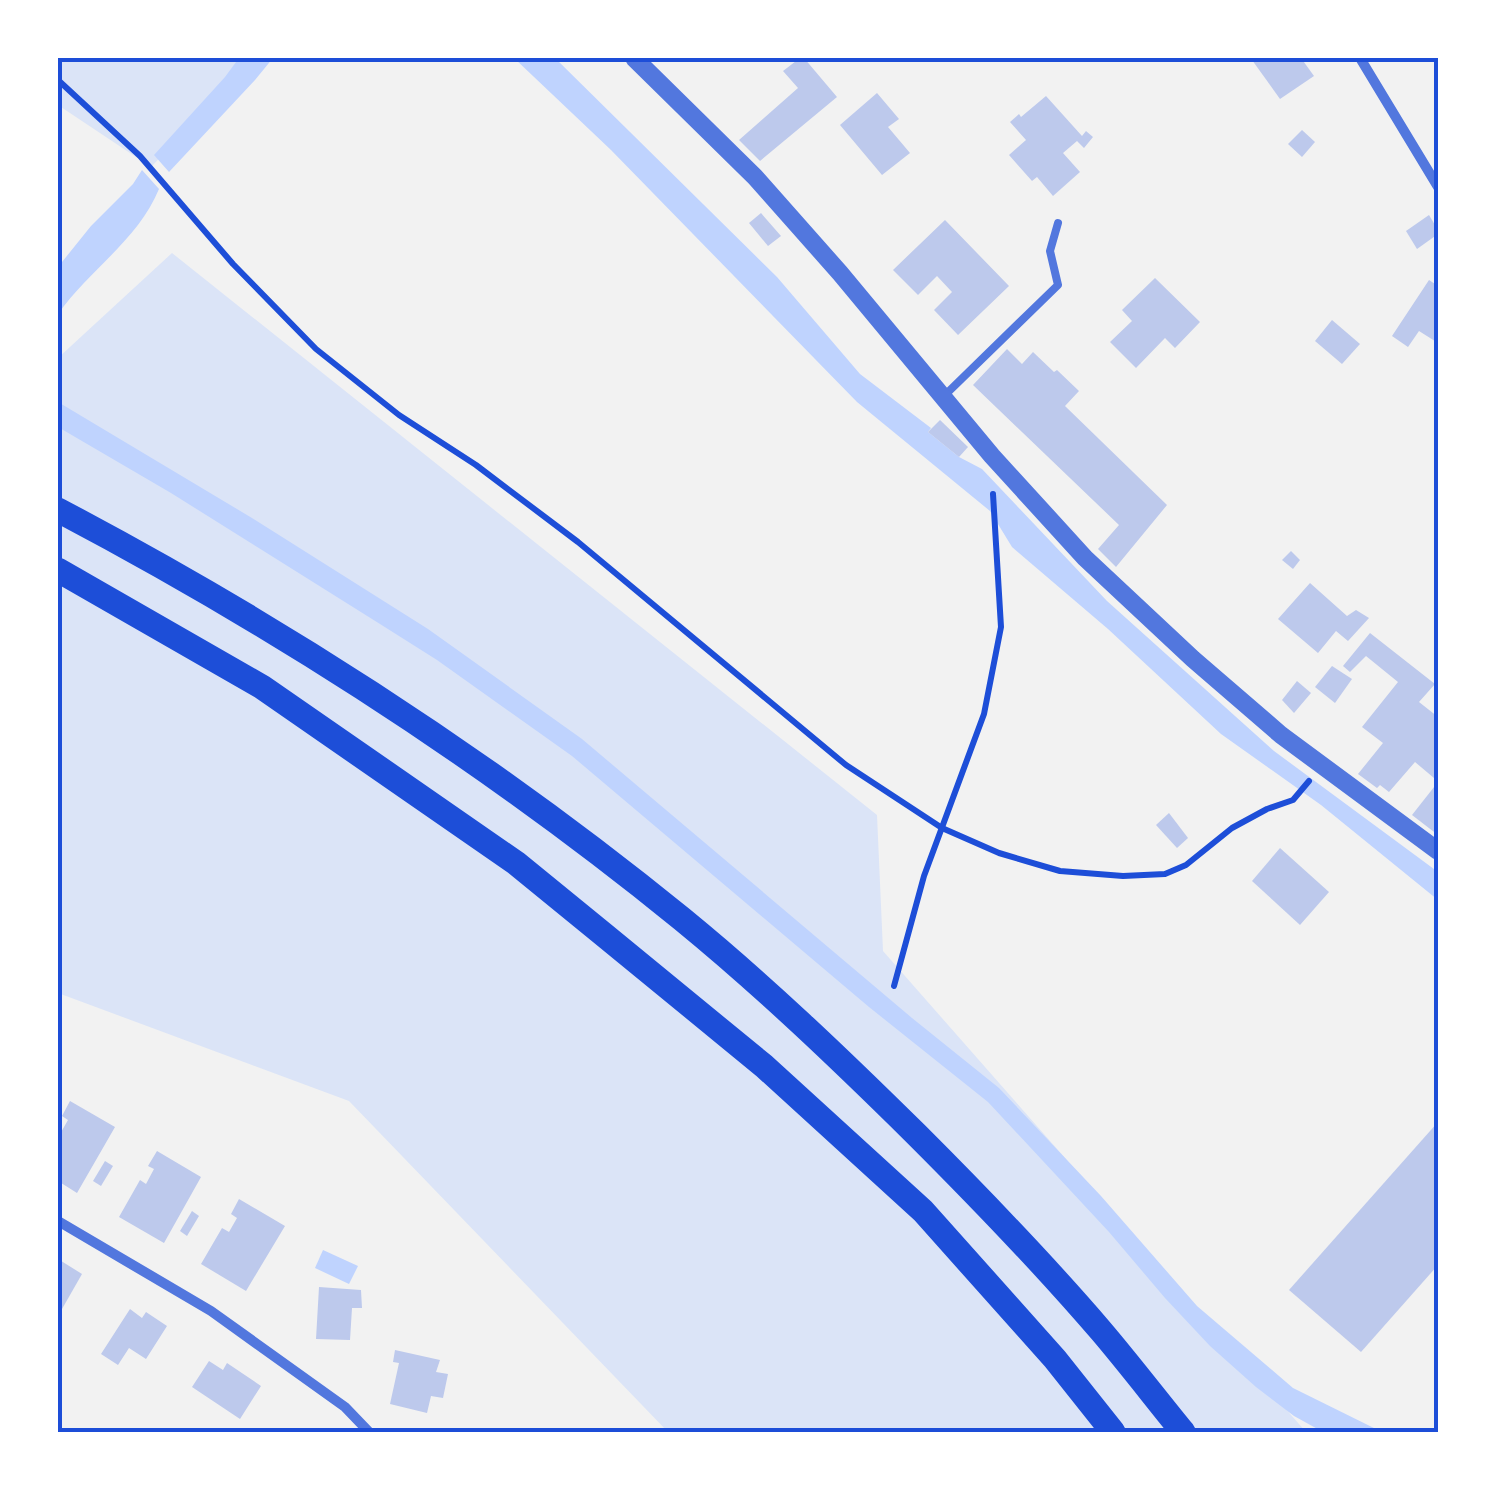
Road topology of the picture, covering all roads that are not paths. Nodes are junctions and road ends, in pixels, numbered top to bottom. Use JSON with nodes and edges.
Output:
{"nodes":[{"id":1,"x":634,"y":58,"type":"edge"},
{"id":2,"x":1360,"y":58,"type":"edge"},
{"id":3,"x":1438,"y":187,"type":"edge"},
{"id":4,"x":1058,"y":222,"type":"dead end"},
{"id":5,"x":943,"y":398,"type":"junction"},
{"id":6,"x":58,"y":510,"type":"edge"},
{"id":7,"x":58,"y":570,"type":"edge"},
{"id":8,"x":1438,"y":851,"type":"edge"},
{"id":9,"x":58,"y":1221,"type":"edge"},
{"id":10,"x":369,"y":1432,"type":"edge"},
{"id":11,"x":1114,"y":1432,"type":"edge"},
{"id":12,"x":1182,"y":1432,"type":"edge"}],
"edges":[{"from":1,"to":5,"type":"street"},
{"from":2,"to":3,"type":"street"},
{"from":4,"to":5,"type":"lane"},
{"from":5,"to":8,"type":"street"},
{"from":6,"to":12,"type":"main road"},
{"from":7,"to":11,"type":"main road"},
{"from":9,"to":10,"type":"street"}]}
